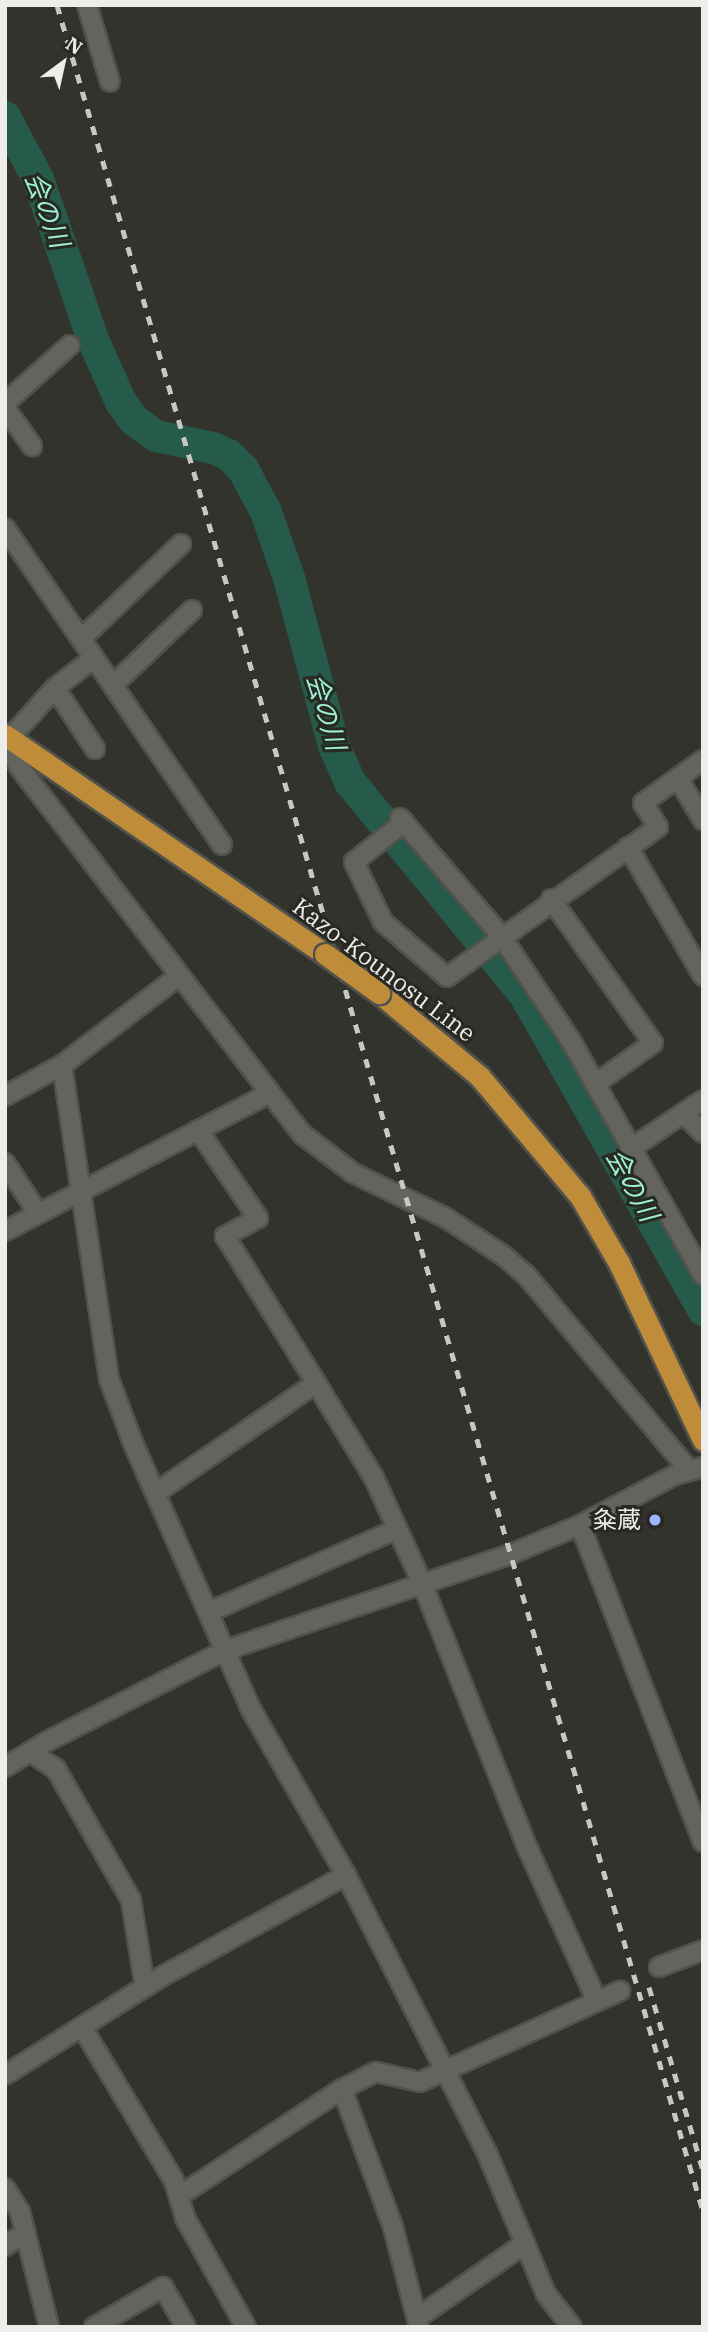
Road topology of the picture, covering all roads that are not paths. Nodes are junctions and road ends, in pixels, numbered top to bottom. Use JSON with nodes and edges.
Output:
{"nodes":[{"id":1,"x":87,"y":5,"type":"edge"},
{"id":2,"x":110,"y":82,"type":"dead end"},
{"id":3,"x":70,"y":345,"type":"dead end"},
{"id":4,"x":5,"y":405,"type":"edge"},
{"id":5,"x":32,"y":446,"type":"dead end"},
{"id":6,"x":5,"y":528,"type":"edge"},
{"id":7,"x":181,"y":544,"type":"dead end"},
{"id":8,"x":192,"y":610,"type":"dead end"},
{"id":9,"x":81,"y":639,"type":"junction"},
{"id":10,"x":94,"y":658,"type":"junction"},
{"id":11,"x":113,"y":685,"type":"junction"},
{"id":12,"x":55,"y":688,"type":"junction"},
{"id":13,"x":8,"y":737,"type":"edge"},
{"id":14,"x":95,"y":749,"type":"dead end"},
{"id":15,"x":703,"y":760,"type":"edge"},
{"id":16,"x":679,"y":780,"type":"junction"},
{"id":17,"x":703,"y":820,"type":"edge"},
{"id":18,"x":222,"y":845,"type":"dead end"},
{"id":19,"x":628,"y":846,"type":"junction"},
{"id":20,"x":551,"y":899,"type":"junction"},
{"id":21,"x":498,"y":939,"type":"junction"},
{"id":22,"x":701,"y":968,"type":"edge"},
{"id":23,"x":179,"y":976,"type":"junction"},
{"id":24,"x":62,"y":1065,"type":"junction"},
{"id":25,"x":595,"y":1084,"type":"junction"},
{"id":26,"x":268,"y":1094,"type":"junction"},
{"id":27,"x":5,"y":1096,"type":"edge"},
{"id":28,"x":703,"y":1100,"type":"edge"},
{"id":29,"x":683,"y":1113,"type":"junction"},
{"id":30,"x":198,"y":1130,"type":"junction"},
{"id":31,"x":703,"y":1133,"type":"edge"},
{"id":32,"x":630,"y":1149,"type":"junction"},
{"id":33,"x":5,"y":1163,"type":"edge"},
{"id":34,"x":80,"y":1192,"type":"junction"},
{"id":35,"x":37,"y":1213,"type":"junction"},
{"id":36,"x":5,"y":1231,"type":"edge"},
{"id":37,"x":703,"y":1275,"type":"edge"},
{"id":38,"x":316,"y":1383,"type":"junction"},
{"id":39,"x":703,"y":1440,"type":"edge"},
{"id":40,"x":695,"y":1468,"type":"edge"},
{"id":41,"x":157,"y":1492,"type":"junction"},
{"id":42,"x":580,"y":1525,"type":"junction"},
{"id":43,"x":397,"y":1528,"type":"junction"},
{"id":44,"x":422,"y":1583,"type":"junction"},
{"id":45,"x":209,"y":1612,"type":"junction"},
{"id":46,"x":226,"y":1650,"type":"junction"},
{"id":47,"x":30,"y":1752,"type":"junction"},
{"id":48,"x":5,"y":1767,"type":"edge"},
{"id":49,"x":703,"y":1842,"type":"edge"},
{"id":50,"x":346,"y":1875,"type":"junction"},
{"id":51,"x":703,"y":1950,"type":"edge"},
{"id":52,"x":659,"y":1967,"type":"dead end"},
{"id":53,"x":145,"y":1987,"type":"junction"},
{"id":54,"x":620,"y":1991,"type":"dead end"},
{"id":55,"x":597,"y":2001,"type":"junction"},
{"id":56,"x":82,"y":2026,"type":"junction"},
{"id":57,"x":444,"y":2072,"type":"junction"},
{"id":58,"x":5,"y":2075,"type":"edge"},
{"id":59,"x":342,"y":2088,"type":"junction"},
{"id":60,"x":5,"y":2188,"type":"edge"},
{"id":61,"x":178,"y":2196,"type":"junction"},
{"id":62,"x":26,"y":2232,"type":"junction"},
{"id":63,"x":523,"y":2245,"type":"junction"},
{"id":64,"x":5,"y":2246,"type":"edge"},
{"id":65,"x":418,"y":2322,"type":"edge"},
{"id":66,"x":49,"y":2327,"type":"edge"},
{"id":67,"x":94,"y":2327,"type":"edge"},
{"id":68,"x":186,"y":2327,"type":"edge"},
{"id":69,"x":246,"y":2327,"type":"edge"},
{"id":70,"x":572,"y":2327,"type":"edge"}],
"edges":[{"from":1,"to":2,"type":"street"},
{"from":3,"to":4,"type":"street"},
{"from":4,"to":5,"type":"street"},
{"from":6,"to":9,"type":"street"},
{"from":7,"to":9,"type":"street"},
{"from":8,"to":11,"type":"street"},
{"from":9,"to":10,"type":"street"},
{"from":10,"to":11,"type":"street"},
{"from":10,"to":12,"type":"street"},
{"from":11,"to":18,"type":"street"},
{"from":12,"to":13,"type":"street"},
{"from":12,"to":14,"type":"street"},
{"from":13,"to":23,"type":"street"},
{"from":13,"to":39,"type":"main road","name":"Kazo-Kounosu Line","bridge":true},
{"from":15,"to":16,"type":"street"},
{"from":16,"to":17,"type":"street"},
{"from":16,"to":19,"type":"street"},
{"from":19,"to":20,"type":"street"},
{"from":19,"to":22,"type":"street"},
{"from":20,"to":21,"type":"street"},
{"from":20,"to":25,"type":"street"},
{"from":21,"to":21,"type":"street"},
{"from":21,"to":25,"type":"street"},
{"from":23,"to":24,"type":"street"},
{"from":23,"to":26,"type":"street"},
{"from":24,"to":27,"type":"street"},
{"from":24,"to":34,"type":"street"},
{"from":25,"to":32,"type":"street"},
{"from":26,"to":30,"type":"street"},
{"from":26,"to":40,"type":"street"},
{"from":28,"to":29,"type":"street"},
{"from":29,"to":31,"type":"street"},
{"from":29,"to":32,"type":"street"},
{"from":30,"to":34,"type":"street"},
{"from":30,"to":38,"type":"street"},
{"from":32,"to":37,"type":"street"},
{"from":33,"to":35,"type":"street"},
{"from":34,"to":35,"type":"street"},
{"from":34,"to":41,"type":"street"},
{"from":35,"to":36,"type":"street"},
{"from":38,"to":41,"type":"street"},
{"from":38,"to":43,"type":"street"},
{"from":40,"to":42,"type":"street"},
{"from":41,"to":45,"type":"street"},
{"from":42,"to":44,"type":"street"},
{"from":42,"to":49,"type":"street"},
{"from":43,"to":44,"type":"street"},
{"from":43,"to":45,"type":"street"},
{"from":44,"to":46,"type":"street"},
{"from":44,"to":55,"type":"street"},
{"from":45,"to":46,"type":"street"},
{"from":46,"to":47,"type":"street"},
{"from":46,"to":50,"type":"street"},
{"from":47,"to":48,"type":"street"},
{"from":47,"to":53,"type":"street"},
{"from":50,"to":53,"type":"street"},
{"from":50,"to":57,"type":"street"},
{"from":51,"to":52,"type":"street"},
{"from":53,"to":56,"type":"street"},
{"from":54,"to":55,"type":"street"},
{"from":55,"to":57,"type":"street"},
{"from":56,"to":58,"type":"street"},
{"from":56,"to":61,"type":"street"},
{"from":57,"to":59,"type":"street"},
{"from":57,"to":63,"type":"street"},
{"from":59,"to":61,"type":"street"},
{"from":59,"to":65,"type":"street"},
{"from":60,"to":62,"type":"street"},
{"from":61,"to":69,"type":"street"},
{"from":62,"to":64,"type":"street"},
{"from":62,"to":66,"type":"street"},
{"from":63,"to":65,"type":"street"},
{"from":63,"to":70,"type":"street"},
{"from":67,"to":68,"type":"street"}]}
